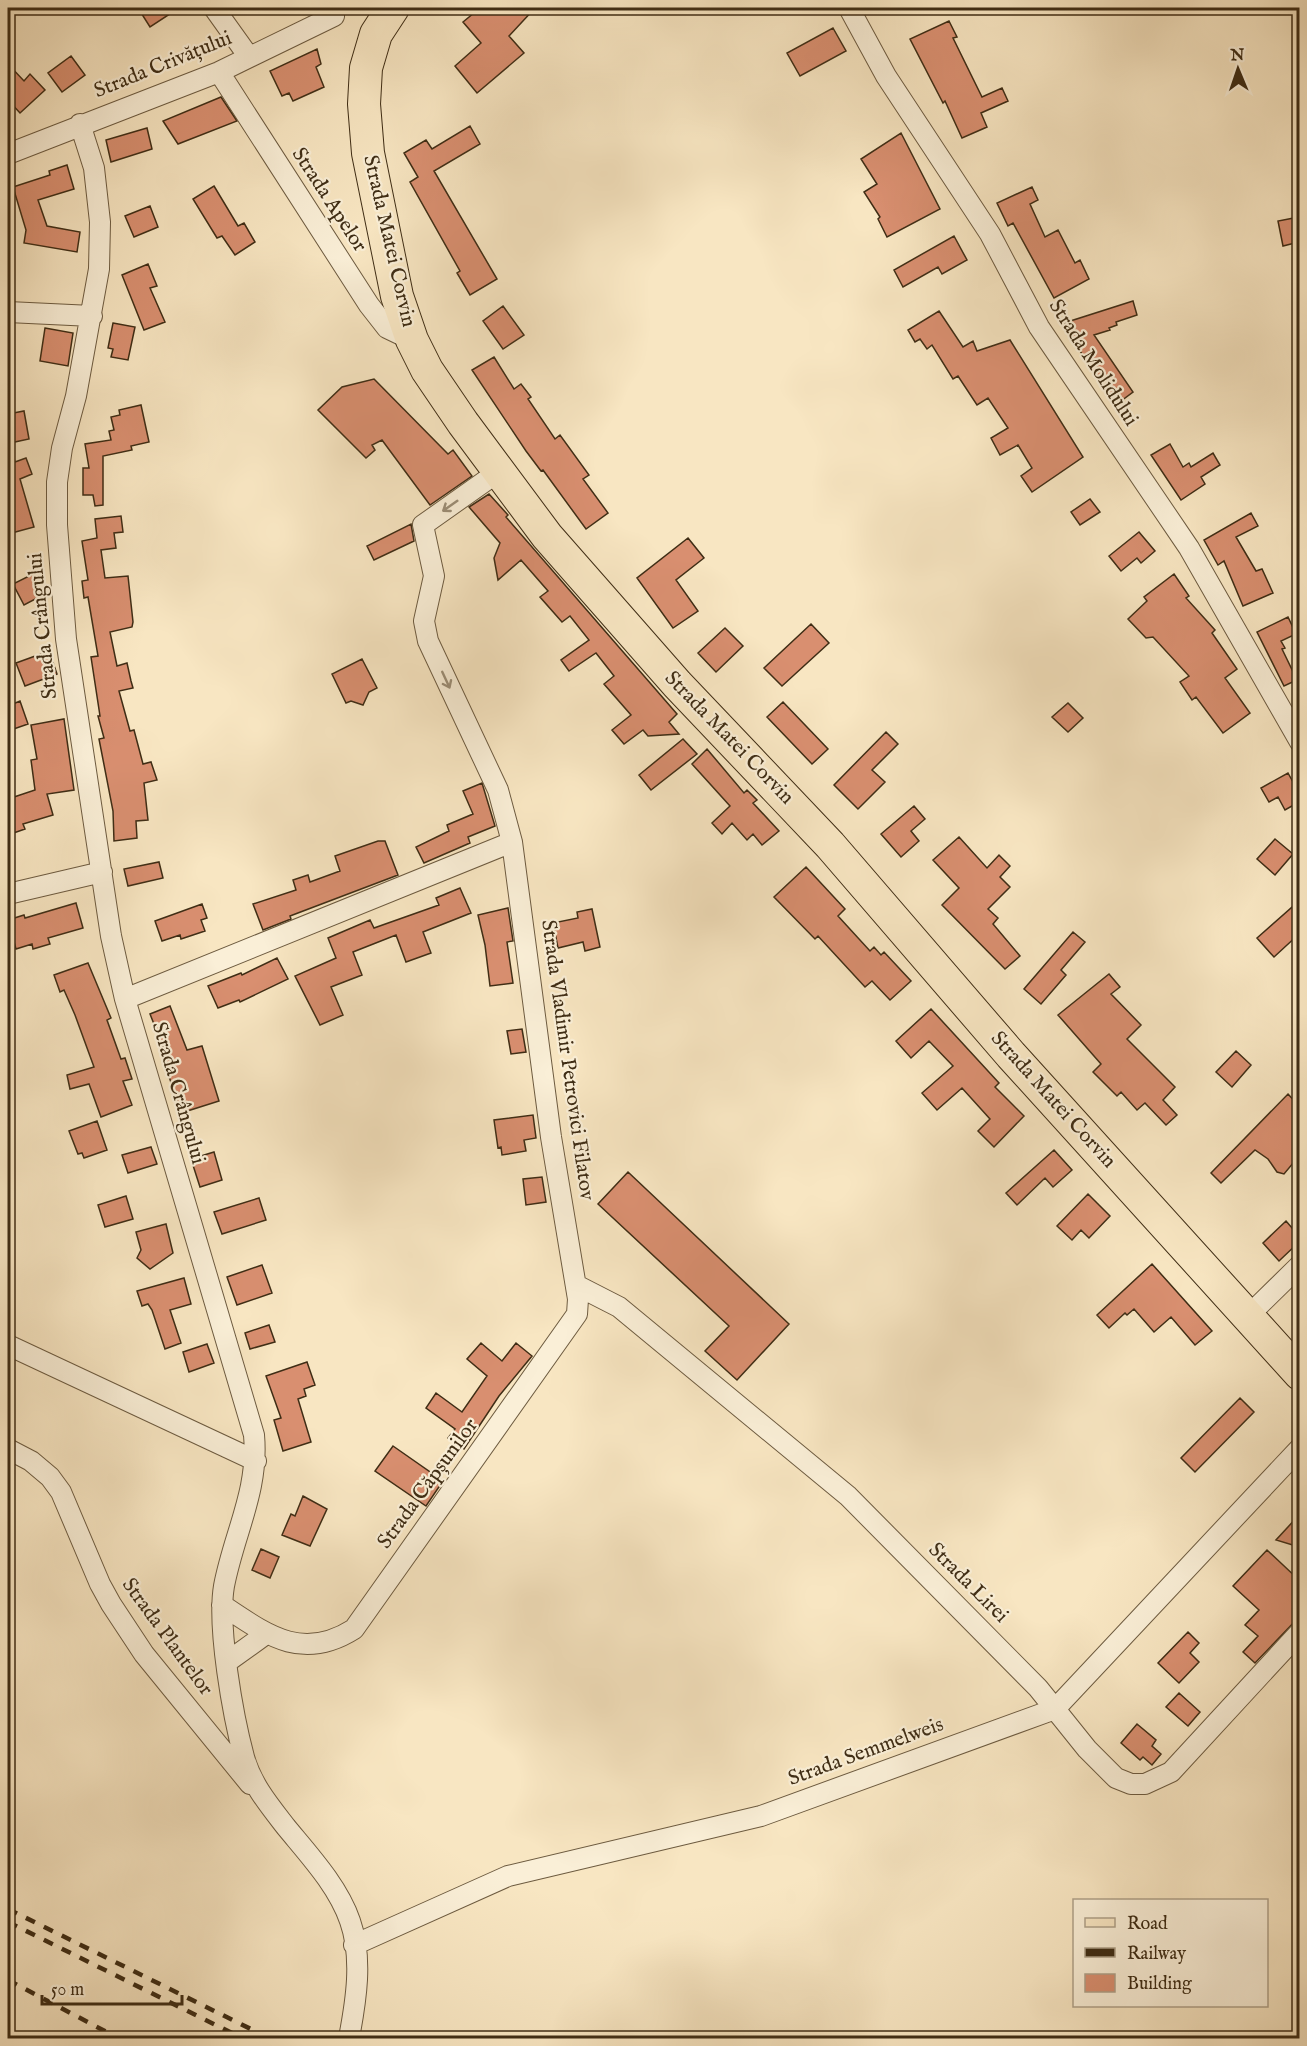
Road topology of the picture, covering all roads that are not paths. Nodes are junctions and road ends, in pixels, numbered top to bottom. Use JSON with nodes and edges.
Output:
{"nodes":[{"id":1,"x":214,"y":8,"type":"edge"},
{"id":2,"x":393,"y":8,"type":"edge"},
{"id":3,"x":849,"y":8,"type":"edge"},
{"id":4,"x":334,"y":16,"type":"dead end"},
{"id":5,"x":249,"y":57,"type":"junction"},
{"id":6,"x":219,"y":72,"type":"junction"},
{"id":7,"x":80,"y":124,"type":"junction"},
{"id":8,"x":8,"y":154,"type":"edge"},
{"id":9,"x":8,"y":312,"type":"edge"},
{"id":10,"x":92,"y":316,"type":"junction"},
{"id":11,"x":412,"y":340,"type":"junction"},
{"id":12,"x":498,"y":472,"type":"junction"},
{"id":13,"x":1299,"y":742,"type":"edge"},
{"id":14,"x":512,"y":842,"type":"junction"},
{"id":15,"x":102,"y":872,"type":"junction"},
{"id":16,"x":8,"y":894,"type":"edge"},
{"id":17,"x":125,"y":999,"type":"junction"},
{"id":18,"x":1299,"y":1266,"type":"edge"},
{"id":19,"x":576,"y":1285,"type":"junction"},
{"id":20,"x":1248,"y":1316,"type":"junction"},
{"id":21,"x":8,"y":1344,"type":"edge"},
{"id":22,"x":1299,"y":1374,"type":"edge"},
{"id":23,"x":1299,"y":1448,"type":"edge"},
{"id":24,"x":8,"y":1449,"type":"edge"},
{"id":25,"x":256,"y":1461,"type":"junction"},
{"id":26,"x":222,"y":1605,"type":"junction"},
{"id":27,"x":1299,"y":1632,"type":"edge"},
{"id":28,"x":266,"y":1634,"type":"junction"},
{"id":29,"x":226,"y":1662,"type":"junction"},
{"id":30,"x":1055,"y":1709,"type":"junction"},
{"id":31,"x":259,"y":1793,"type":"junction"},
{"id":32,"x":354,"y":1945,"type":"junction"},
{"id":33,"x":348,"y":2038,"type":"edge"}],
"edges":[{"from":1,"to":5,"type":"street"},
{"from":2,"to":11,"type":"main road","name":"Strada Matei Corvin"},
{"from":3,"to":13,"type":"street","name":"Strada Molidului"},
{"from":4,"to":5,"type":"street","name":"Strada Crivățului"},
{"from":5,"to":6,"type":"street","name":"Strada Crivățului"},
{"from":6,"to":7,"type":"street","name":"Strada Crivățului"},
{"from":6,"to":11,"type":"street","name":"Strada Apelor"},
{"from":7,"to":8,"type":"street","name":"Strada Crivățului"},
{"from":7,"to":10,"type":"street","name":"Strada Crângului"},
{"from":9,"to":10,"type":"street"},
{"from":10,"to":15,"type":"street","name":"Strada Crângului"},
{"from":11,"to":12,"type":"main road","name":"Strada Matei Corvin"},
{"from":12,"to":14,"type":"street","name":"Strada Vladimir Petrovici Filatov","one_way":true},
{"from":12,"to":20,"type":"main road","name":"Strada Matei Corvin"},
{"from":14,"to":17,"type":"street"},
{"from":14,"to":19,"type":"street","name":"Strada Vladimir Petrovici Filatov"},
{"from":15,"to":16,"type":"street"},
{"from":15,"to":17,"type":"street","name":"Strada Crângului"},
{"from":17,"to":25,"type":"street","name":"Strada Crângului"},
{"from":18,"to":20,"type":"street"},
{"from":19,"to":28,"type":"street","name":"Strada Căpșunilor"},
{"from":19,"to":30,"type":"street","name":"Strada Lirei"},
{"from":20,"to":22,"type":"main road","name":"Strada Matei Corvin"},
{"from":21,"to":25,"type":"street"},
{"from":23,"to":30,"type":"street","name":"Strada Semmelweis"},
{"from":24,"to":31,"type":"street","name":"Strada Plantelor"},
{"from":25,"to":26,"type":"street","name":"Strada Crângului"},
{"from":26,"to":28,"type":"street","name":"Strada Căpșunilor"},
{"from":26,"to":29,"type":"street","name":"Strada Crângului"},
{"from":27,"to":30,"type":"street","name":"Strada Lirei"},
{"from":28,"to":29,"type":"street"},
{"from":29,"to":31,"type":"street","name":"Strada Crângului"},
{"from":30,"to":32,"type":"street","name":"Strada Semmelweis"},
{"from":31,"to":32,"type":"street","name":"Strada Crângului"},
{"from":32,"to":33,"type":"street","name":"Strada Crângului"}]}
